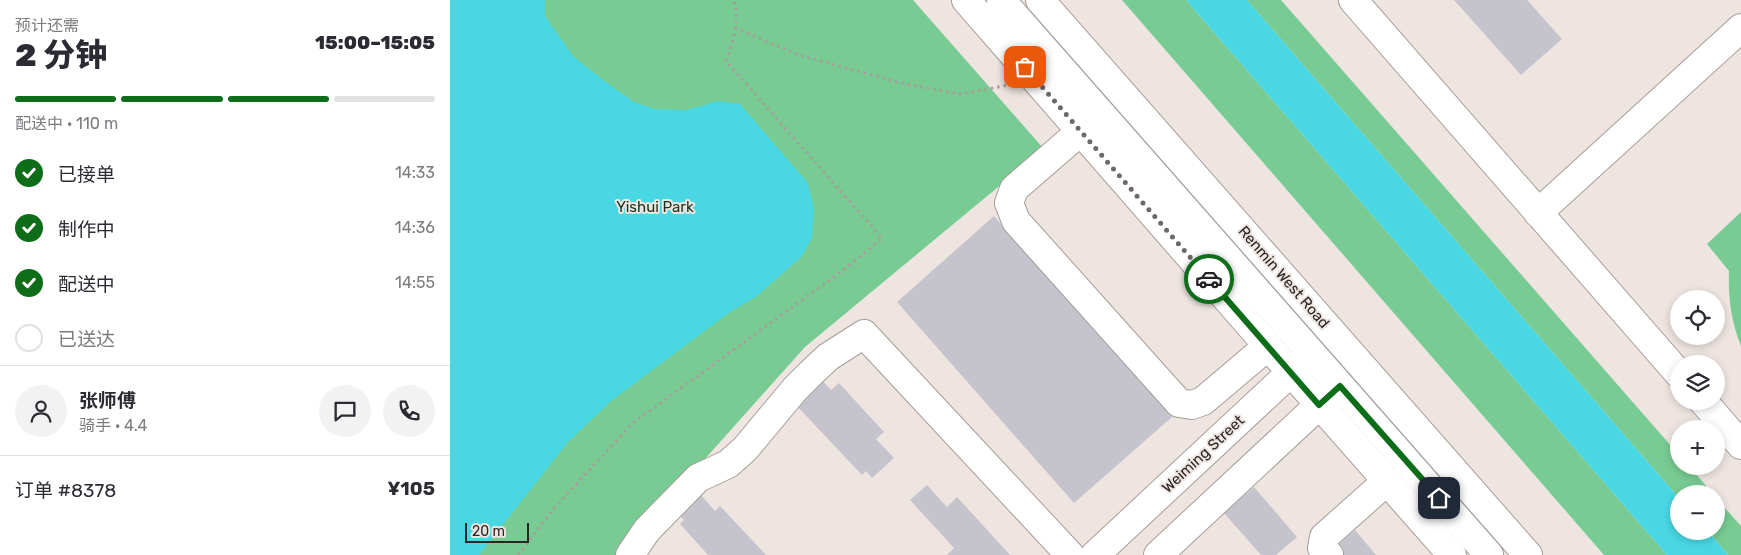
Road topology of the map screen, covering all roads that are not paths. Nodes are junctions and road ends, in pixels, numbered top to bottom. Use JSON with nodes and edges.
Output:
{"nodes":[{"id":1,"x":966,"y":0,"type":"edge"},
{"id":2,"x":1001,"y":0,"type":"edge"},
{"id":3,"x":1040,"y":0,"type":"edge"},
{"id":4,"x":1353,"y":0,"type":"edge"},
{"id":5,"x":1741,"y":28,"type":"edge"},
{"id":6,"x":1081,"y":132,"type":"junction"},
{"id":7,"x":1538,"y":213,"type":"junction"},
{"id":8,"x":1268,"y":346,"type":"junction"},
{"id":9,"x":1312,"y":354,"type":"junction"},
{"id":10,"x":1670,"y":364,"type":"edge"},
{"id":11,"x":1291,"y":373,"type":"junction"},
{"id":12,"x":1340,"y":386,"type":"junction"},
{"id":13,"x":1319,"y":405,"type":"junction"},
{"id":14,"x":1710,"y":410,"type":"edge"},
{"id":15,"x":1741,"y":445,"type":"edge"},
{"id":16,"x":1387,"y":481,"type":"junction"},
{"id":17,"x":630,"y":555,"type":"edge"},
{"id":18,"x":1070,"y":555,"type":"edge"},
{"id":19,"x":1095,"y":555,"type":"edge"},
{"id":20,"x":1158,"y":555,"type":"edge"},
{"id":21,"x":1329,"y":555,"type":"edge"},
{"id":22,"x":1452,"y":555,"type":"edge"},
{"id":23,"x":1489,"y":555,"type":"edge"},
{"id":24,"x":1528,"y":555,"type":"edge"}],
"edges":[{"from":1,"to":6,"type":"street"},
{"from":2,"to":9,"type":"street","name":"Renmin West Road"},
{"from":3,"to":24,"type":"street","name":"Renmin West Road"},
{"from":4,"to":7,"type":"street"},
{"from":5,"to":7,"type":"street"},
{"from":6,"to":8,"type":"street"},
{"from":6,"to":8,"type":"street"},
{"from":7,"to":10,"type":"street"},
{"from":8,"to":11,"type":"street"},
{"from":9,"to":11,"type":"street","name":"Weiming Street"},
{"from":9,"to":12,"type":"street","name":"Renmin West Road"},
{"from":11,"to":13,"type":"street"},
{"from":11,"to":19,"type":"street","name":"Weiming Street"},
{"from":12,"to":13,"type":"street"},
{"from":12,"to":23,"type":"street","name":"Renmin West Road"},
{"from":13,"to":16,"type":"street"},
{"from":13,"to":20,"type":"street"},
{"from":14,"to":15,"type":"street"},
{"from":16,"to":21,"type":"street"},
{"from":16,"to":22,"type":"street"},
{"from":17,"to":18,"type":"street"}]}
